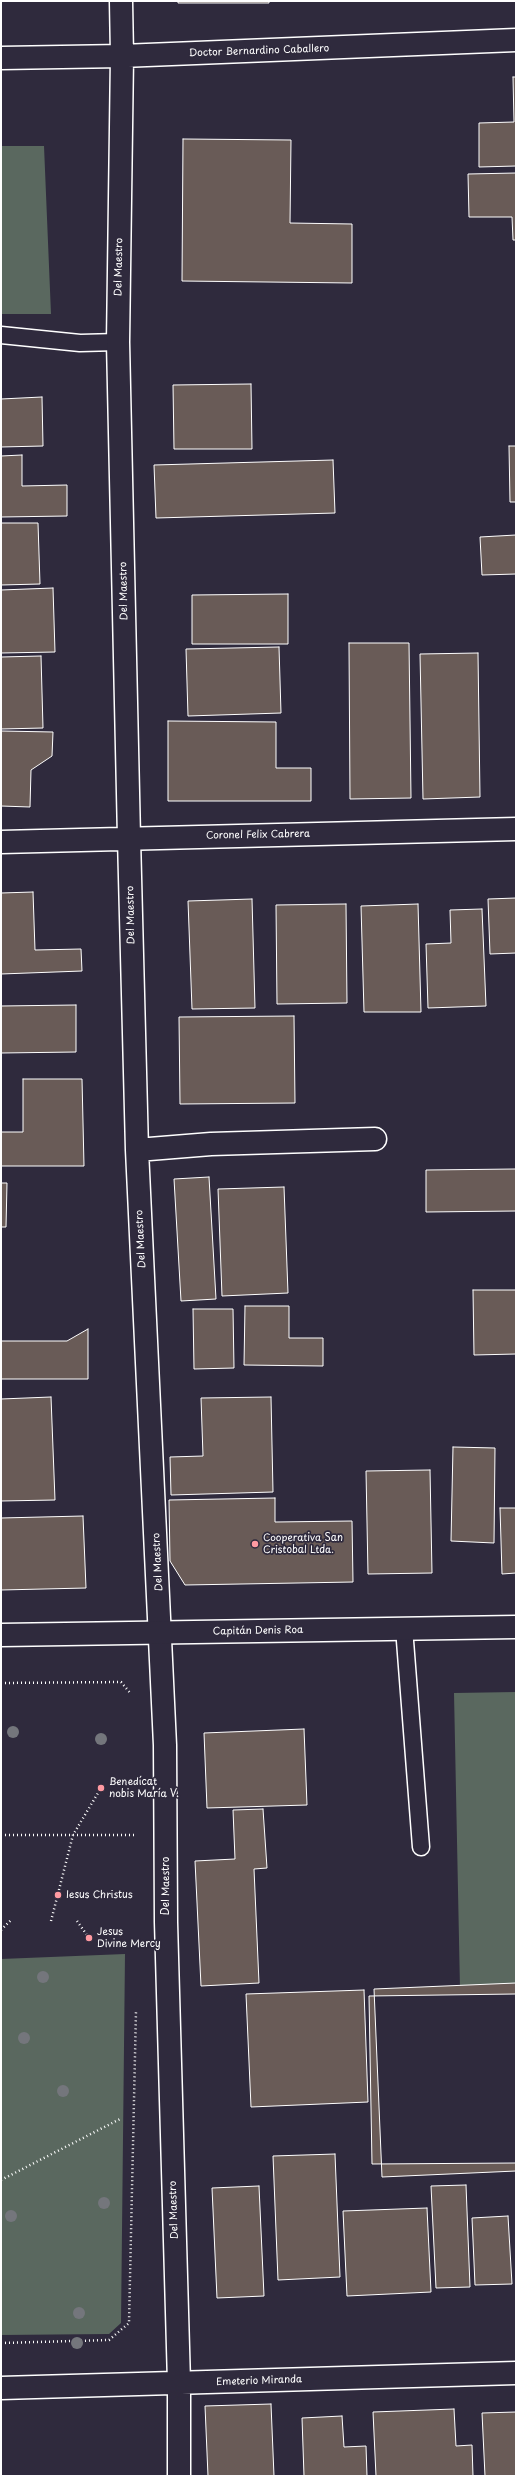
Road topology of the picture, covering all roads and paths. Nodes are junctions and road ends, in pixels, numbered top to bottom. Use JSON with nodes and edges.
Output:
{"nodes":[{"id":1,"x":121,"y":1,"type":"edge"},
{"id":2,"x":516,"y":40,"type":"edge"},
{"id":3,"x":122,"y":56,"type":"junction"},
{"id":4,"x":1,"y":58,"type":"edge"},
{"id":5,"x":1,"y":335,"type":"edge"},
{"id":6,"x":118,"y":342,"type":"junction"},
{"id":7,"x":516,"y":829,"type":"edge"},
{"id":8,"x":129,"y":838,"type":"junction"},
{"id":9,"x":1,"y":842,"type":"edge"},
{"id":10,"x":374,"y":1139,"type":"dead end"},
{"id":11,"x":137,"y":1150,"type":"junction"},
{"id":12,"x":516,"y":1627,"type":"edge"},
{"id":13,"x":404,"y":1628,"type":"junction"},
{"id":14,"x":161,"y":1633,"type":"junction"},
{"id":15,"x":1,"y":1635,"type":"edge"},
{"id":16,"x":1,"y":1683,"type":"edge"},
{"id":17,"x":136,"y":1699,"type":"dead end"},
{"id":18,"x":101,"y":1788,"type":"dead end"},
{"id":19,"x":1,"y":1835,"type":"edge"},
{"id":20,"x":72,"y":1835,"type":"junction"},
{"id":21,"x":139,"y":1835,"type":"dead end"},
{"id":22,"x":422,"y":1847,"type":"dead end"},
{"id":23,"x":11,"y":1920,"type":"dead end"},
{"id":24,"x":51,"y":1921,"type":"dead end"},
{"id":25,"x":77,"y":1921,"type":"dead end"},
{"id":26,"x":1,"y":1930,"type":"edge"},
{"id":27,"x":89,"y":1938,"type":"dead end"},
{"id":28,"x":136,"y":2008,"type":"dead end"},
{"id":29,"x":122,"y":2118,"type":"dead end"},
{"id":30,"x":1,"y":2180,"type":"edge"},
{"id":31,"x":1,"y":2342,"type":"edge"},
{"id":32,"x":516,"y":2373,"type":"edge"},
{"id":33,"x":179,"y":2383,"type":"junction"},
{"id":34,"x":1,"y":2388,"type":"edge"},
{"id":35,"x":179,"y":2476,"type":"edge"}],
"edges":[{"from":1,"to":3,"type":"street","name":"Del Maestro"},
{"from":2,"to":3,"type":"street","name":"Doctor Bernardino Caballero"},
{"from":3,"to":4,"type":"street","name":"Doctor Bernardino Caballero"},
{"from":3,"to":6,"type":"street","name":"Del Maestro"},
{"from":5,"to":6,"type":"lane"},
{"from":6,"to":8,"type":"street","name":"Del Maestro"},
{"from":7,"to":8,"type":"street","name":"Coronel Felix Cabrera"},
{"from":8,"to":9,"type":"street","name":"Coronel Felix Cabrera"},
{"from":8,"to":11,"type":"street","name":"Del Maestro"},
{"from":10,"to":11,"type":"street"},
{"from":11,"to":14,"type":"street","name":"Del Maestro"},
{"from":12,"to":13,"type":"street","name":"Capitán Denis Roa"},
{"from":13,"to":14,"type":"street","name":"Capitán Denis Roa"},
{"from":13,"to":22,"type":"lane"},
{"from":14,"to":15,"type":"street","name":"Capitán Denis Roa"},
{"from":14,"to":33,"type":"street","name":"Del Maestro"},
{"from":16,"to":17,"type":"path"},
{"from":18,"to":20,"type":"path"},
{"from":19,"to":20,"type":"path"},
{"from":20,"to":21,"type":"path"},
{"from":20,"to":24,"type":"path"},
{"from":23,"to":26,"type":"path"},
{"from":25,"to":27,"type":"path"},
{"from":28,"to":31,"type":"path"},
{"from":29,"to":30,"type":"path"},
{"from":32,"to":33,"type":"street","name":"Emeterio Miranda"},
{"from":33,"to":34,"type":"street","name":"Emeterio Miranda"},
{"from":33,"to":35,"type":"street","name":"Del Maestro"}]}
